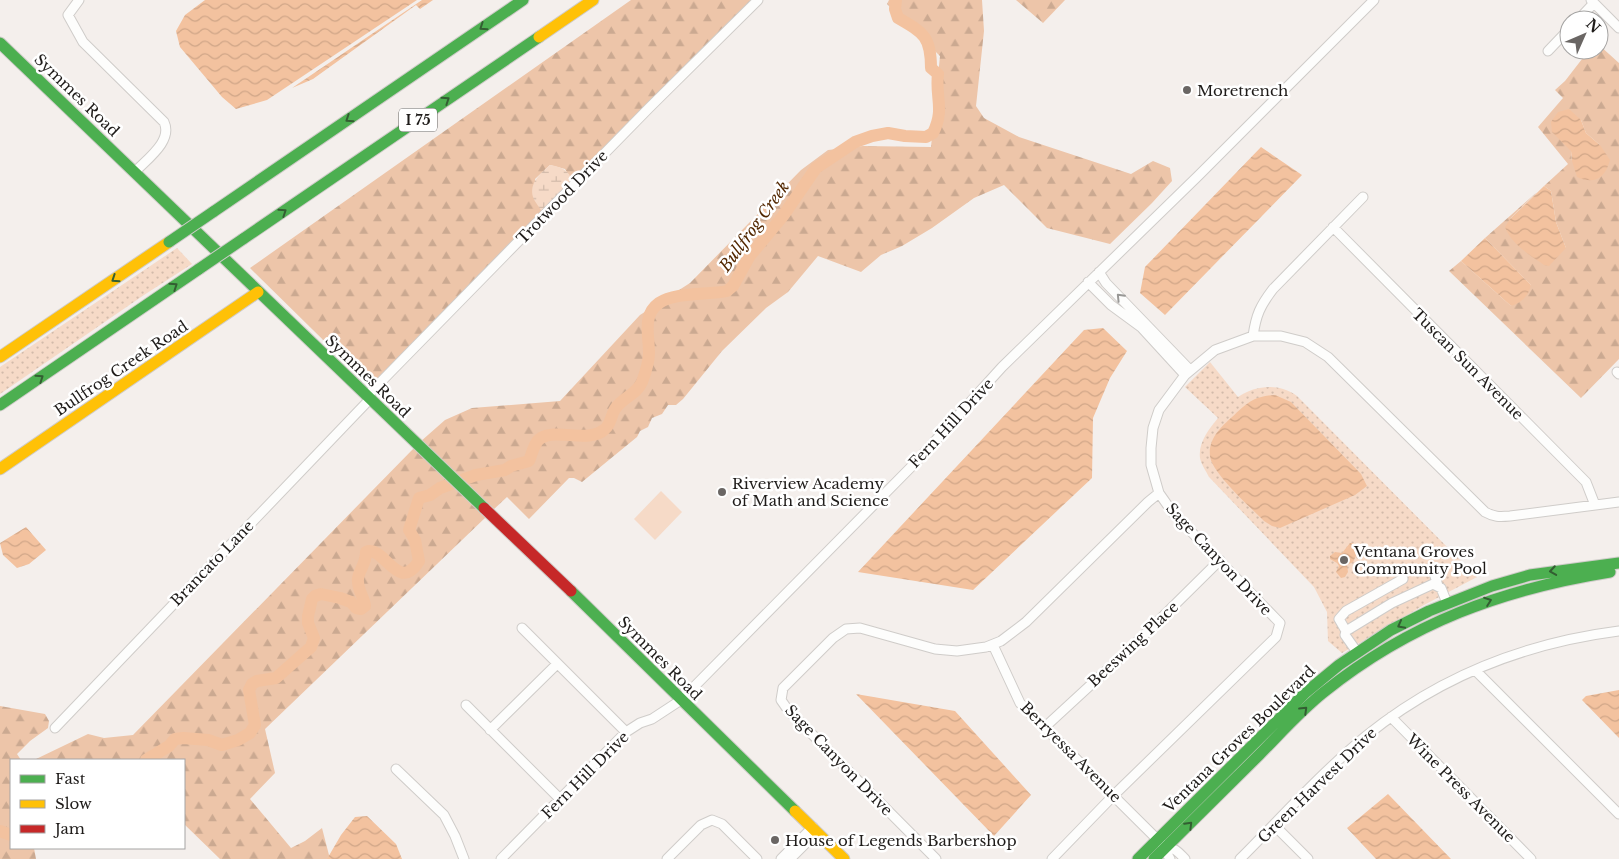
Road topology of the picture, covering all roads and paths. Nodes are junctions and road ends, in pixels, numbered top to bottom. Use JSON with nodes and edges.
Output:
{"nodes":[{"id":1,"x":79,"y":0,"type":"edge"},
{"id":2,"x":523,"y":0,"type":"edge"},
{"id":3,"x":593,"y":0,"type":"edge"},
{"id":4,"x":758,"y":0,"type":"edge"},
{"id":5,"x":1374,"y":0,"type":"edge"},
{"id":6,"x":1593,"y":2,"type":"edge"},
{"id":7,"x":1619,"y":28,"type":"edge"},
{"id":8,"x":1559,"y":39,"type":"edge"},
{"id":9,"x":0,"y":43,"type":"edge"},
{"id":10,"x":1548,"y":51,"type":"dead end"},
{"id":11,"x":135,"y":172,"type":"junction"},
{"id":12,"x":1363,"y":197,"type":"dead end"},
{"id":13,"x":1333,"y":228,"type":"junction"},
{"id":14,"x":1099,"y":272,"type":"junction"},
{"id":15,"x":1088,"y":282,"type":"junction"},
{"id":16,"x":258,"y":292,"type":"junction"},
{"id":17,"x":1253,"y":336,"type":"junction"},
{"id":18,"x":0,"y":357,"type":"edge"},
{"id":19,"x":1188,"y":372,"type":"junction"},
{"id":20,"x":368,"y":398,"type":"junction"},
{"id":21,"x":0,"y":405,"type":"edge"},
{"id":22,"x":0,"y":469,"type":"edge"},
{"id":23,"x":1159,"y":493,"type":"junction"},
{"id":24,"x":1619,"y":502,"type":"edge"},
{"id":25,"x":1595,"y":505,"type":"junction"},
{"id":26,"x":1220,"y":560,"type":"junction"},
{"id":27,"x":1619,"y":563,"type":"edge"},
{"id":28,"x":1418,"y":570,"type":"dead end"},
{"id":29,"x":1619,"y":571,"type":"edge"},
{"id":30,"x":1403,"y":579,"type":"dead end"},
{"id":31,"x":1438,"y":586,"type":"junction"},
{"id":32,"x":1447,"y":602,"type":"junction"},
{"id":33,"x":1456,"y":613,"type":"junction"},
{"id":34,"x":522,"y":628,"type":"dead end"},
{"id":35,"x":1346,"y":631,"type":"junction"},
{"id":36,"x":1619,"y":631,"type":"edge"},
{"id":37,"x":993,"y":645,"type":"junction"},
{"id":38,"x":1357,"y":652,"type":"junction"},
{"id":39,"x":558,"y":664,"type":"junction"},
{"id":40,"x":1474,"y":670,"type":"junction"},
{"id":41,"x":1342,"y":679,"type":"junction"},
{"id":42,"x":682,"y":700,"type":"junction"},
{"id":43,"x":466,"y":705,"type":"dead end"},
{"id":44,"x":1391,"y":717,"type":"junction"},
{"id":45,"x":1045,"y":727,"type":"junction"},
{"id":46,"x":54,"y":728,"type":"dead end"},
{"id":47,"x":490,"y":730,"type":"junction"},
{"id":48,"x":626,"y":732,"type":"junction"},
{"id":49,"x":396,"y":768,"type":"dead end"},
{"id":50,"x":1114,"y":795,"type":"junction"},
{"id":51,"x":560,"y":799,"type":"junction"},
{"id":52,"x":1619,"y":814,"type":"edge"},
{"id":53,"x":1274,"y":825,"type":"junction"},
{"id":54,"x":812,"y":832,"type":"junction"},
{"id":55,"x":1165,"y":849,"type":"edge"},
{"id":56,"x":464,"y":859,"type":"edge"},
{"id":57,"x":501,"y":859,"type":"edge"},
{"id":58,"x":667,"y":859,"type":"edge"},
{"id":59,"x":757,"y":859,"type":"edge"},
{"id":60,"x":781,"y":859,"type":"edge"},
{"id":61,"x":790,"y":859,"type":"edge"},
{"id":62,"x":833,"y":859,"type":"edge"},
{"id":63,"x":844,"y":859,"type":"edge"},
{"id":64,"x":936,"y":859,"type":"edge"},
{"id":65,"x":1052,"y":859,"type":"edge"},
{"id":66,"x":1138,"y":859,"type":"edge"},
{"id":67,"x":1154,"y":859,"type":"edge"},
{"id":68,"x":1185,"y":859,"type":"edge"},
{"id":69,"x":1240,"y":859,"type":"edge"},
{"id":70,"x":1308,"y":859,"type":"edge"},
{"id":71,"x":1531,"y":859,"type":"edge"}],
"edges":[{"from":1,"to":11,"type":"street"},
{"from":2,"to":18,"type":"main road","number":"I 75","one_way":true,"bridge":true},
{"from":21,"to":3,"type":"main road","number":"I 75","one_way":true,"bridge":true},
{"from":4,"to":20,"type":"street","name":"Trotwood Drive"},
{"from":5,"to":14,"type":"street","name":"Fern Hill Drive"},
{"from":6,"to":7,"type":"street"},
{"from":8,"to":10,"type":"street"},
{"from":9,"to":11,"type":"main road","name":"Symmes Road"},
{"from":11,"to":16,"type":"main road","name":"Symmes Road"},
{"from":12,"to":13,"type":"street"},
{"from":13,"to":17,"type":"street"},
{"from":13,"to":25,"type":"street","name":"Tuscan Sun Avenue"},
{"from":14,"to":15,"type":"street","name":"Fern Hill Drive"},
{"from":19,"to":14,"type":"street","one_way":true},
{"from":15,"to":19,"type":"street"},
{"from":15,"to":42,"type":"street","name":"Fern Hill Drive"},
{"from":16,"to":20,"type":"main road","name":"Symmes Road"},
{"from":16,"to":22,"type":"main road","name":"Bullfrog Creek Road"},
{"from":17,"to":19,"type":"street","name":"Sage Canyon Drive"},
{"from":17,"to":25,"type":"street"},
{"from":19,"to":23,"type":"street","name":"Sage Canyon Drive"},
{"from":20,"to":42,"type":"main road","name":"Symmes Road"},
{"from":20,"to":46,"type":"street","name":"Brancato Lane"},
{"from":23,"to":26,"type":"street","name":"Sage Canyon Drive"},
{"from":23,"to":37,"type":"street","name":"Sage Canyon Drive"},
{"from":24,"to":25,"type":"street"},
{"from":26,"to":45,"type":"street","name":"Beeswing Place"},
{"from":26,"to":50,"type":"street","name":"Sage Canyon Drive"},
{"from":27,"to":32,"type":"main road","name":"Ventana Groves Boulevard","one_way":true},
{"from":28,"to":31,"type":"street"},
{"from":33,"to":29,"type":"main road","name":"Ventana Groves Boulevard","one_way":true},
{"from":30,"to":35,"type":"street"},
{"from":31,"to":32,"type":"street"},
{"from":31,"to":35,"type":"street"},
{"from":32,"to":33,"type":"main road"},
{"from":32,"to":38,"type":"main road","name":"Ventana Groves Boulevard","one_way":true},
{"from":33,"to":41,"type":"main road","name":"Ventana Groves Boulevard"},
{"from":34,"to":39,"type":"street"},
{"from":35,"to":38,"type":"street"},
{"from":36,"to":40,"type":"street","name":"Green Harvest Drive"},
{"from":37,"to":45,"type":"street","name":"Berryessa Avenue"},
{"from":37,"to":64,"type":"street","name":"Sage Canyon Drive"},
{"from":38,"to":41,"type":"main road"},
{"from":38,"to":55,"type":"main road","name":"Ventana Groves Boulevard"},
{"from":39,"to":47,"type":"street"},
{"from":39,"to":48,"type":"street"},
{"from":40,"to":44,"type":"street","name":"Green Harvest Drive"},
{"from":40,"to":52,"type":"street"},
{"from":55,"to":41,"type":"main road","name":"Ventana Groves Boulevard","one_way":true},
{"from":42,"to":48,"type":"street","name":"Fern Hill Drive"},
{"from":42,"to":54,"type":"main road","name":"Symmes Road"},
{"from":43,"to":47,"type":"street"},
{"from":44,"to":53,"type":"street","name":"Green Harvest Drive"},
{"from":44,"to":71,"type":"street","name":"Wine Press Avenue"},
{"from":45,"to":50,"type":"street","name":"Berryessa Avenue"},
{"from":47,"to":51,"type":"street"},
{"from":48,"to":51,"type":"street","name":"Fern Hill Drive"},
{"from":49,"to":56,"type":"street"},
{"from":50,"to":55,"type":"street","name":"Berryessa Avenue"},
{"from":50,"to":65,"type":"street","name":"Sage Canyon Drive"},
{"from":51,"to":57,"type":"street","name":"Fern Hill Drive"},
{"from":53,"to":69,"type":"street","name":"Green Harvest Drive"},
{"from":53,"to":70,"type":"street"},
{"from":54,"to":60,"type":"street"},
{"from":54,"to":61,"type":"street"},
{"from":54,"to":62,"type":"main road","name":"Symmes Road"},
{"from":54,"to":63,"type":"main road","name":"Symmes Road"},
{"from":55,"to":66,"type":"main road","name":"Ventana Groves Boulevard"},
{"from":55,"to":67,"type":"main road","name":"Ventana Groves Boulevard"},
{"from":55,"to":68,"type":"street","name":"Berryessa Avenue"},
{"from":58,"to":59,"type":"street"}]}
